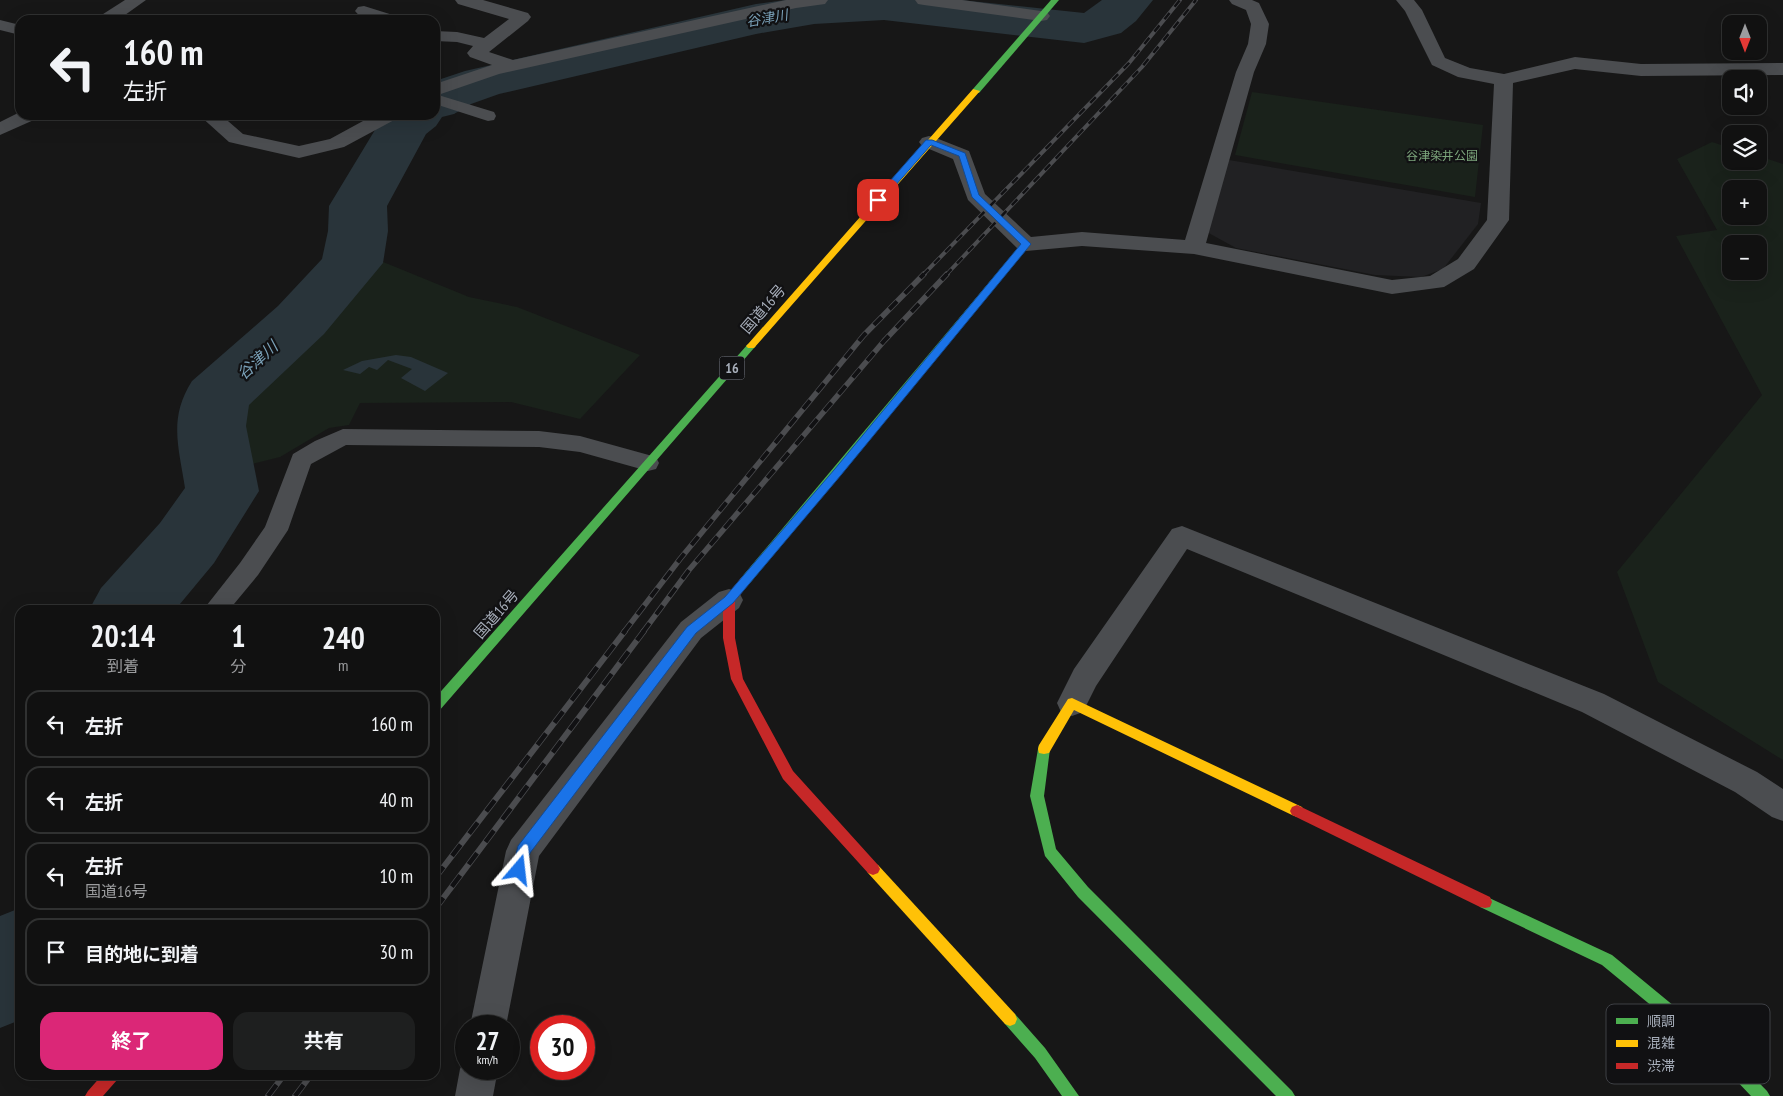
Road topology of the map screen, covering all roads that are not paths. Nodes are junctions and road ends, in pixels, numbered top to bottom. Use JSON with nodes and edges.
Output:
{"nodes":[{"id":1,"x":137,"y":0,"type":"edge"},
{"id":2,"x":464,"y":0,"type":"edge"},
{"id":3,"x":819,"y":0,"type":"edge"},
{"id":4,"x":924,"y":0,"type":"edge"},
{"id":5,"x":1055,"y":0,"type":"edge"},
{"id":6,"x":1238,"y":0,"type":"edge"},
{"id":7,"x":1405,"y":0,"type":"edge"},
{"id":8,"x":793,"y":1,"type":"edge"},
{"id":9,"x":364,"y":11,"type":"dead end"},
{"id":10,"x":114,"y":15,"type":"edge"},
{"id":11,"x":376,"y":15,"type":"edge"},
{"id":12,"x":1036,"y":21,"type":"junction"},
{"id":13,"x":0,"y":25,"type":"edge"},
{"id":14,"x":15,"y":29,"type":"edge"},
{"id":15,"x":440,"y":36,"type":"edge"},
{"id":16,"x":486,"y":44,"type":"junction"},
{"id":17,"x":512,"y":66,"type":"junction"},
{"id":18,"x":1783,"y":70,"type":"edge"},
{"id":19,"x":1504,"y":80,"type":"junction"},
{"id":20,"x":440,"y":88,"type":"edge"},
{"id":21,"x":440,"y":101,"type":"edge"},
{"id":22,"x":488,"y":116,"type":"dead end"},
{"id":23,"x":19,"y":120,"type":"edge"},
{"id":24,"x":215,"y":120,"type":"edge"},
{"id":25,"x":380,"y":120,"type":"edge"},
{"id":26,"x":0,"y":129,"type":"edge"},
{"id":27,"x":929,"y":142,"type":"junction"},
{"id":28,"x":1026,"y":244,"type":"junction"},
{"id":29,"x":1194,"y":247,"type":"junction"},
{"id":30,"x":648,"y":463,"type":"junction"},
{"id":31,"x":729,"y":600,"type":"junction"},
{"id":32,"x":219,"y":605,"type":"edge"},
{"id":33,"x":440,"y":701,"type":"edge"},
{"id":34,"x":1072,"y":704,"type":"junction"},
{"id":35,"x":1783,"y":807,"type":"edge"},
{"id":36,"x":1660,"y":1004,"type":"edge"},
{"id":37,"x":490,"y":1015,"type":"edge"},
{"id":38,"x":107,"y":1080,"type":"edge"},
{"id":39,"x":477,"y":1080,"type":"edge"},
{"id":40,"x":1750,"y":1084,"type":"edge"},
{"id":41,"x":93,"y":1096,"type":"edge"},
{"id":42,"x":474,"y":1096,"type":"edge"},
{"id":43,"x":1071,"y":1096,"type":"edge"},
{"id":44,"x":1287,"y":1096,"type":"edge"},
{"id":45,"x":1762,"y":1096,"type":"edge"}],
"edges":[{"from":1,"to":10,"type":"street"},
{"from":2,"to":16,"type":"street"},
{"from":3,"to":8,"type":"street"},
{"from":4,"to":12,"type":"street"},
{"from":5,"to":12,"type":"main road","name":"国道16号","number":"16"},
{"from":6,"to":29,"type":"street"},
{"from":7,"to":19,"type":"street"},
{"from":8,"to":17,"type":"street"},
{"from":9,"to":11,"type":"street"},
{"from":12,"to":27,"type":"main road","name":"国道16号","number":"16"},
{"from":13,"to":14,"type":"street"},
{"from":15,"to":16,"type":"street"},
{"from":16,"to":17,"type":"street"},
{"from":17,"to":20,"type":"street"},
{"from":18,"to":19,"type":"street"},
{"from":19,"to":29,"type":"street"},
{"from":21,"to":22,"type":"lane"},
{"from":23,"to":26,"type":"street"},
{"from":24,"to":25,"type":"street"},
{"from":27,"to":28,"type":"street"},
{"from":27,"to":30,"type":"main road","name":"国道16号","number":"16"},
{"from":28,"to":29,"type":"street"},
{"from":28,"to":31,"type":"main road"},
{"from":30,"to":32,"type":"lane"},
{"from":30,"to":33,"type":"main road","name":"国道16号","number":"16"},
{"from":31,"to":37,"type":"street"},
{"from":31,"to":43,"type":"main road"},
{"from":34,"to":35,"type":"street"},
{"from":34,"to":36,"type":"main road"},
{"from":34,"to":44,"type":"main road"},
{"from":38,"to":41,"type":"main road"},
{"from":39,"to":42,"type":"street"},
{"from":40,"to":45,"type":"main road"}]}
